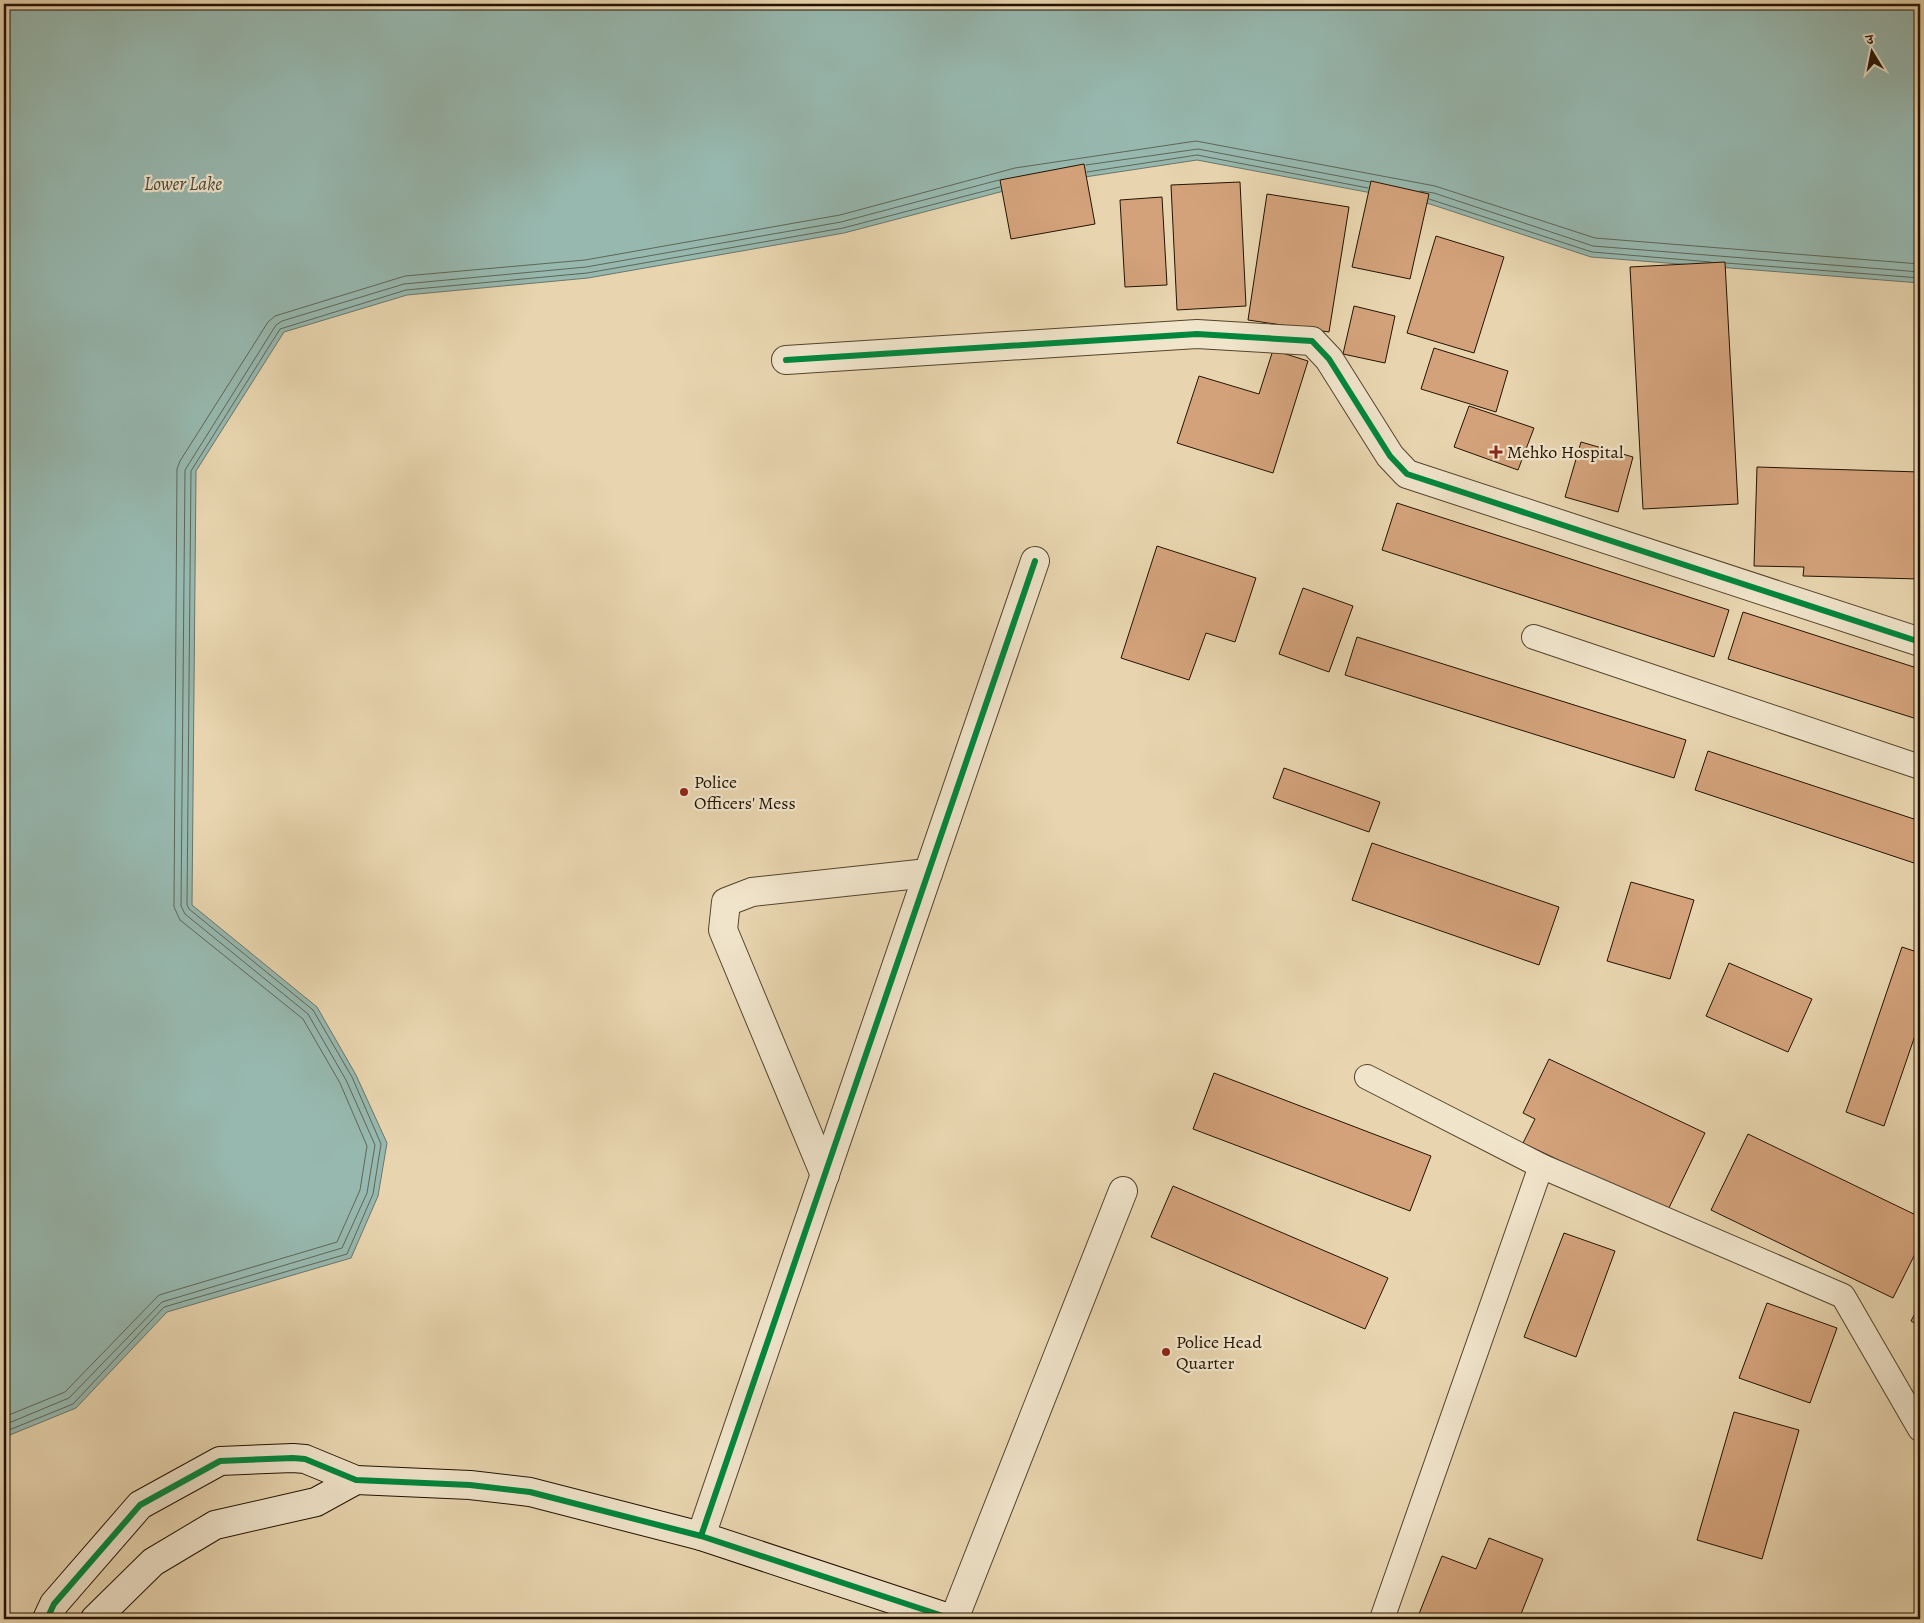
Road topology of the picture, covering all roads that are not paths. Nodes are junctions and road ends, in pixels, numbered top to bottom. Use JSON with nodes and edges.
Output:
{"nodes":[{"id":1,"x":786,"y":360,"type":"dead end"},
{"id":2,"x":1035,"y":561,"type":"dead end"},
{"id":3,"x":1534,"y":637,"type":"dead end"},
{"id":4,"x":1920,"y":642,"type":"edge"},
{"id":5,"x":1920,"y":767,"type":"edge"},
{"id":6,"x":928,"y":872,"type":"junction"},
{"id":7,"x":1367,"y":1077,"type":"dead end"},
{"id":8,"x":1541,"y":1166,"type":"junction"},
{"id":9,"x":825,"y":1175,"type":"junction"},
{"id":10,"x":1123,"y":1191,"type":"dead end"},
{"id":11,"x":1920,"y":1429,"type":"edge"},
{"id":12,"x":356,"y":1480,"type":"junction"},
{"id":13,"x":701,"y":1536,"type":"junction"},
{"id":14,"x":47,"y":1619,"type":"edge"},
{"id":15,"x":95,"y":1619,"type":"edge"},
{"id":16,"x":953,"y":1619,"type":"edge"},
{"id":17,"x":1382,"y":1619,"type":"edge"}],
"edges":[{"from":1,"to":4,"type":"street"},
{"from":2,"to":6,"type":"street"},
{"from":3,"to":5,"type":"lane"},
{"from":6,"to":9,"type":"street"},
{"from":6,"to":9,"type":"street"},
{"from":7,"to":8,"type":"lane"},
{"from":8,"to":11,"type":"lane"},
{"from":8,"to":17,"type":"lane"},
{"from":9,"to":13,"type":"street"},
{"from":10,"to":16,"type":"street"},
{"from":12,"to":13,"type":"street"},
{"from":12,"to":14,"type":"street"},
{"from":12,"to":15,"type":"street"},
{"from":13,"to":16,"type":"street"}]}
